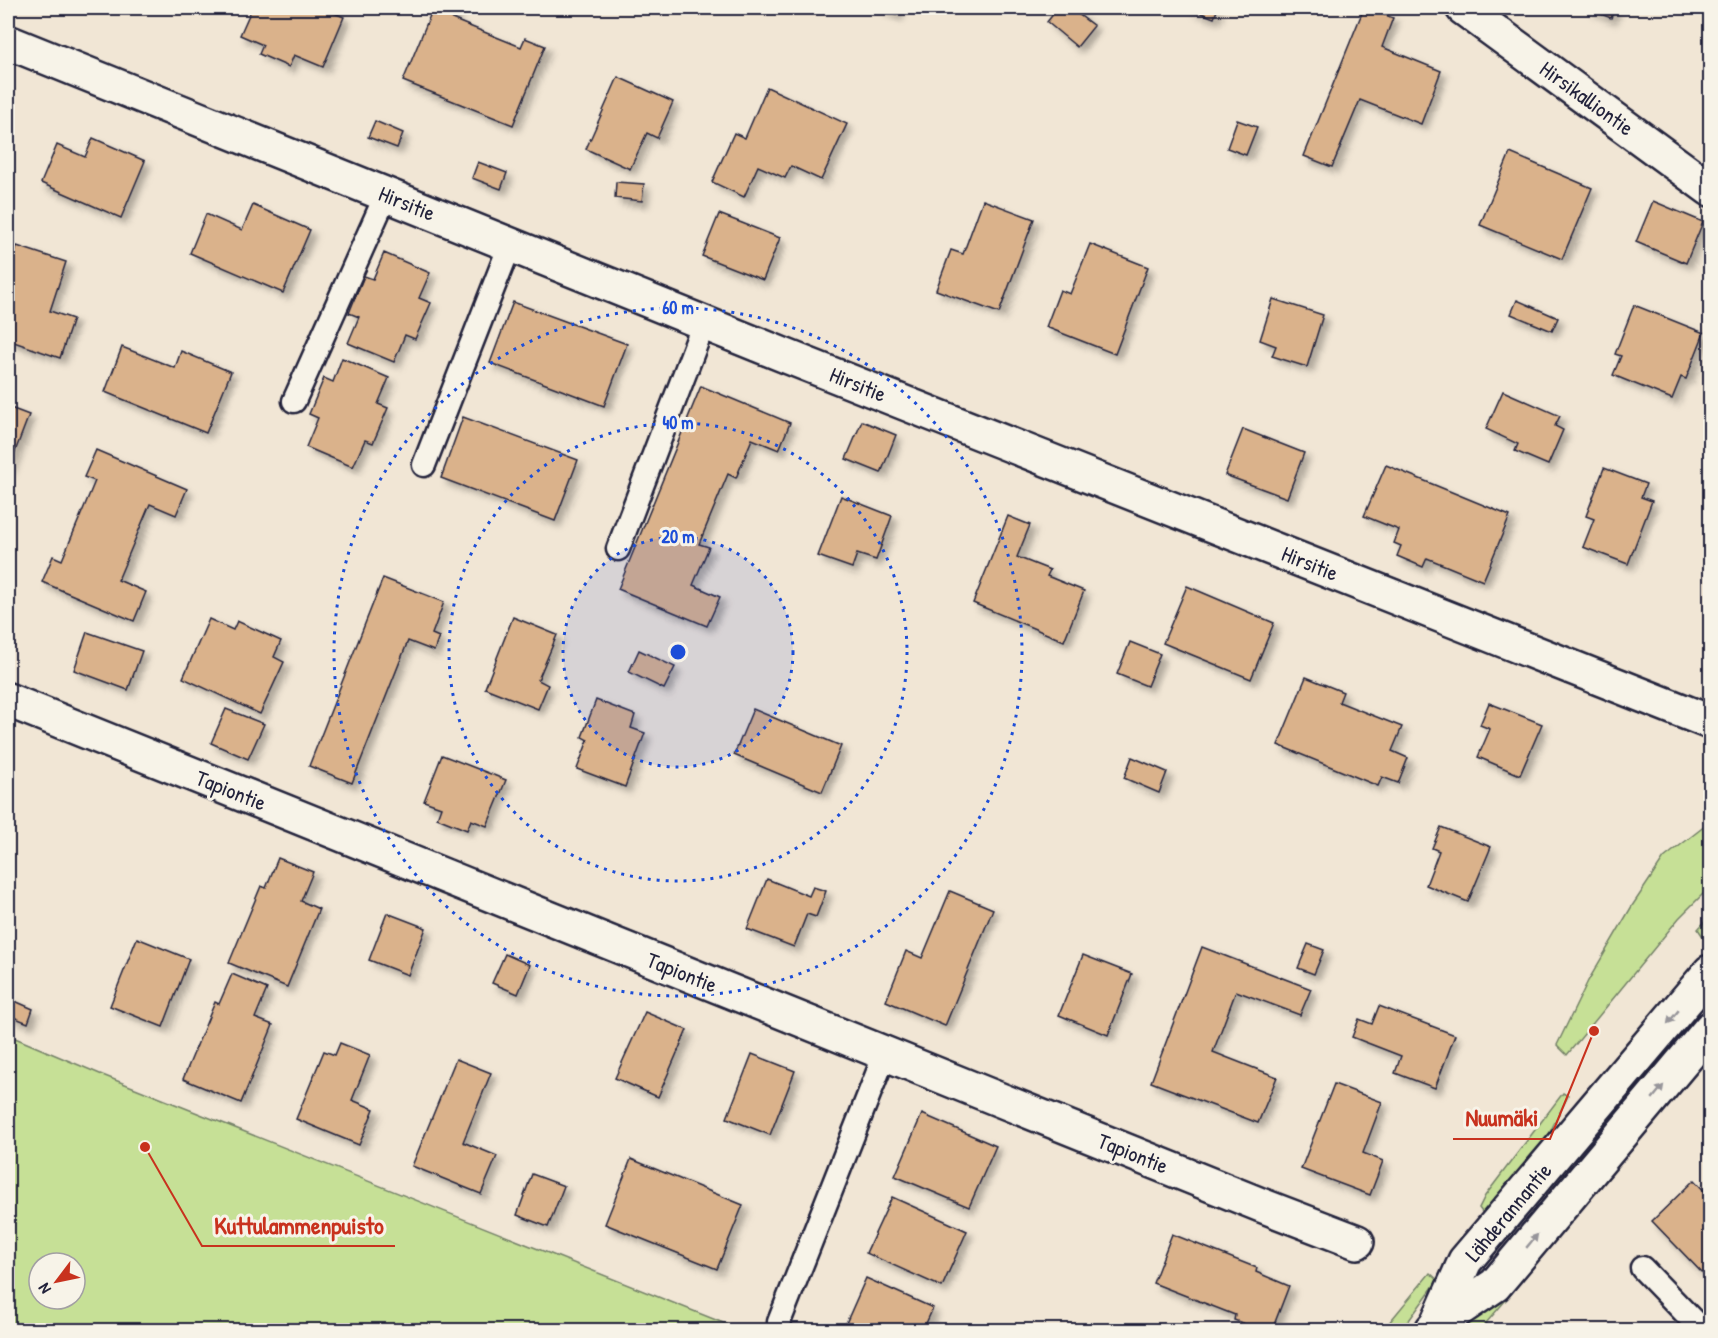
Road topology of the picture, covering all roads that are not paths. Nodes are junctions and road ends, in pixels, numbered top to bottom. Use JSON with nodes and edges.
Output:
{"nodes":[{"id":1,"x":1463,"y":8,"type":"edge"},
{"id":2,"x":8,"y":42,"type":"edge"},
{"id":3,"x":1710,"y":189,"type":"edge"},
{"id":4,"x":386,"y":195,"type":"junction"},
{"id":5,"x":510,"y":245,"type":"junction"},
{"id":6,"x":704,"y":323,"type":"junction"},
{"id":7,"x":294,"y":401,"type":"dead end"},
{"id":8,"x":424,"y":465,"type":"dead end"},
{"id":9,"x":618,"y":549,"type":"dead end"},
{"id":10,"x":8,"y":700,"type":"edge"},
{"id":11,"x":1710,"y":722,"type":"edge"},
{"id":12,"x":1710,"y":972,"type":"edge"},
{"id":13,"x":1710,"y":1029,"type":"edge"},
{"id":14,"x":885,"y":1053,"type":"junction"},
{"id":15,"x":1357,"y":1242,"type":"dead end"},
{"id":16,"x":1642,"y":1268,"type":"dead end"},
{"id":17,"x":780,"y":1322,"type":"dead end"},
{"id":18,"x":1434,"y":1327,"type":"edge"},
{"id":19,"x":1702,"y":1330,"type":"edge"}],
"edges":[{"from":1,"to":3,"type":"street","name":"Hirsikalliontie"},
{"from":2,"to":4,"type":"street","name":"Hirsitie"},
{"from":4,"to":5,"type":"street","name":"Hirsitie"},
{"from":4,"to":7,"type":"lane"},
{"from":5,"to":6,"type":"street","name":"Hirsitie"},
{"from":5,"to":8,"type":"lane"},
{"from":6,"to":9,"type":"lane"},
{"from":6,"to":11,"type":"street","name":"Hirsitie"},
{"from":10,"to":14,"type":"street","name":"Tapiontie"},
{"from":12,"to":18,"type":"street","name":"Lähderannantie","one_way":true},
{"from":18,"to":13,"type":"street","name":"Lähderannantie","one_way":true},
{"from":14,"to":15,"type":"street","name":"Tapiontie"},
{"from":14,"to":17,"type":"lane"},
{"from":16,"to":19,"type":"lane"}]}
